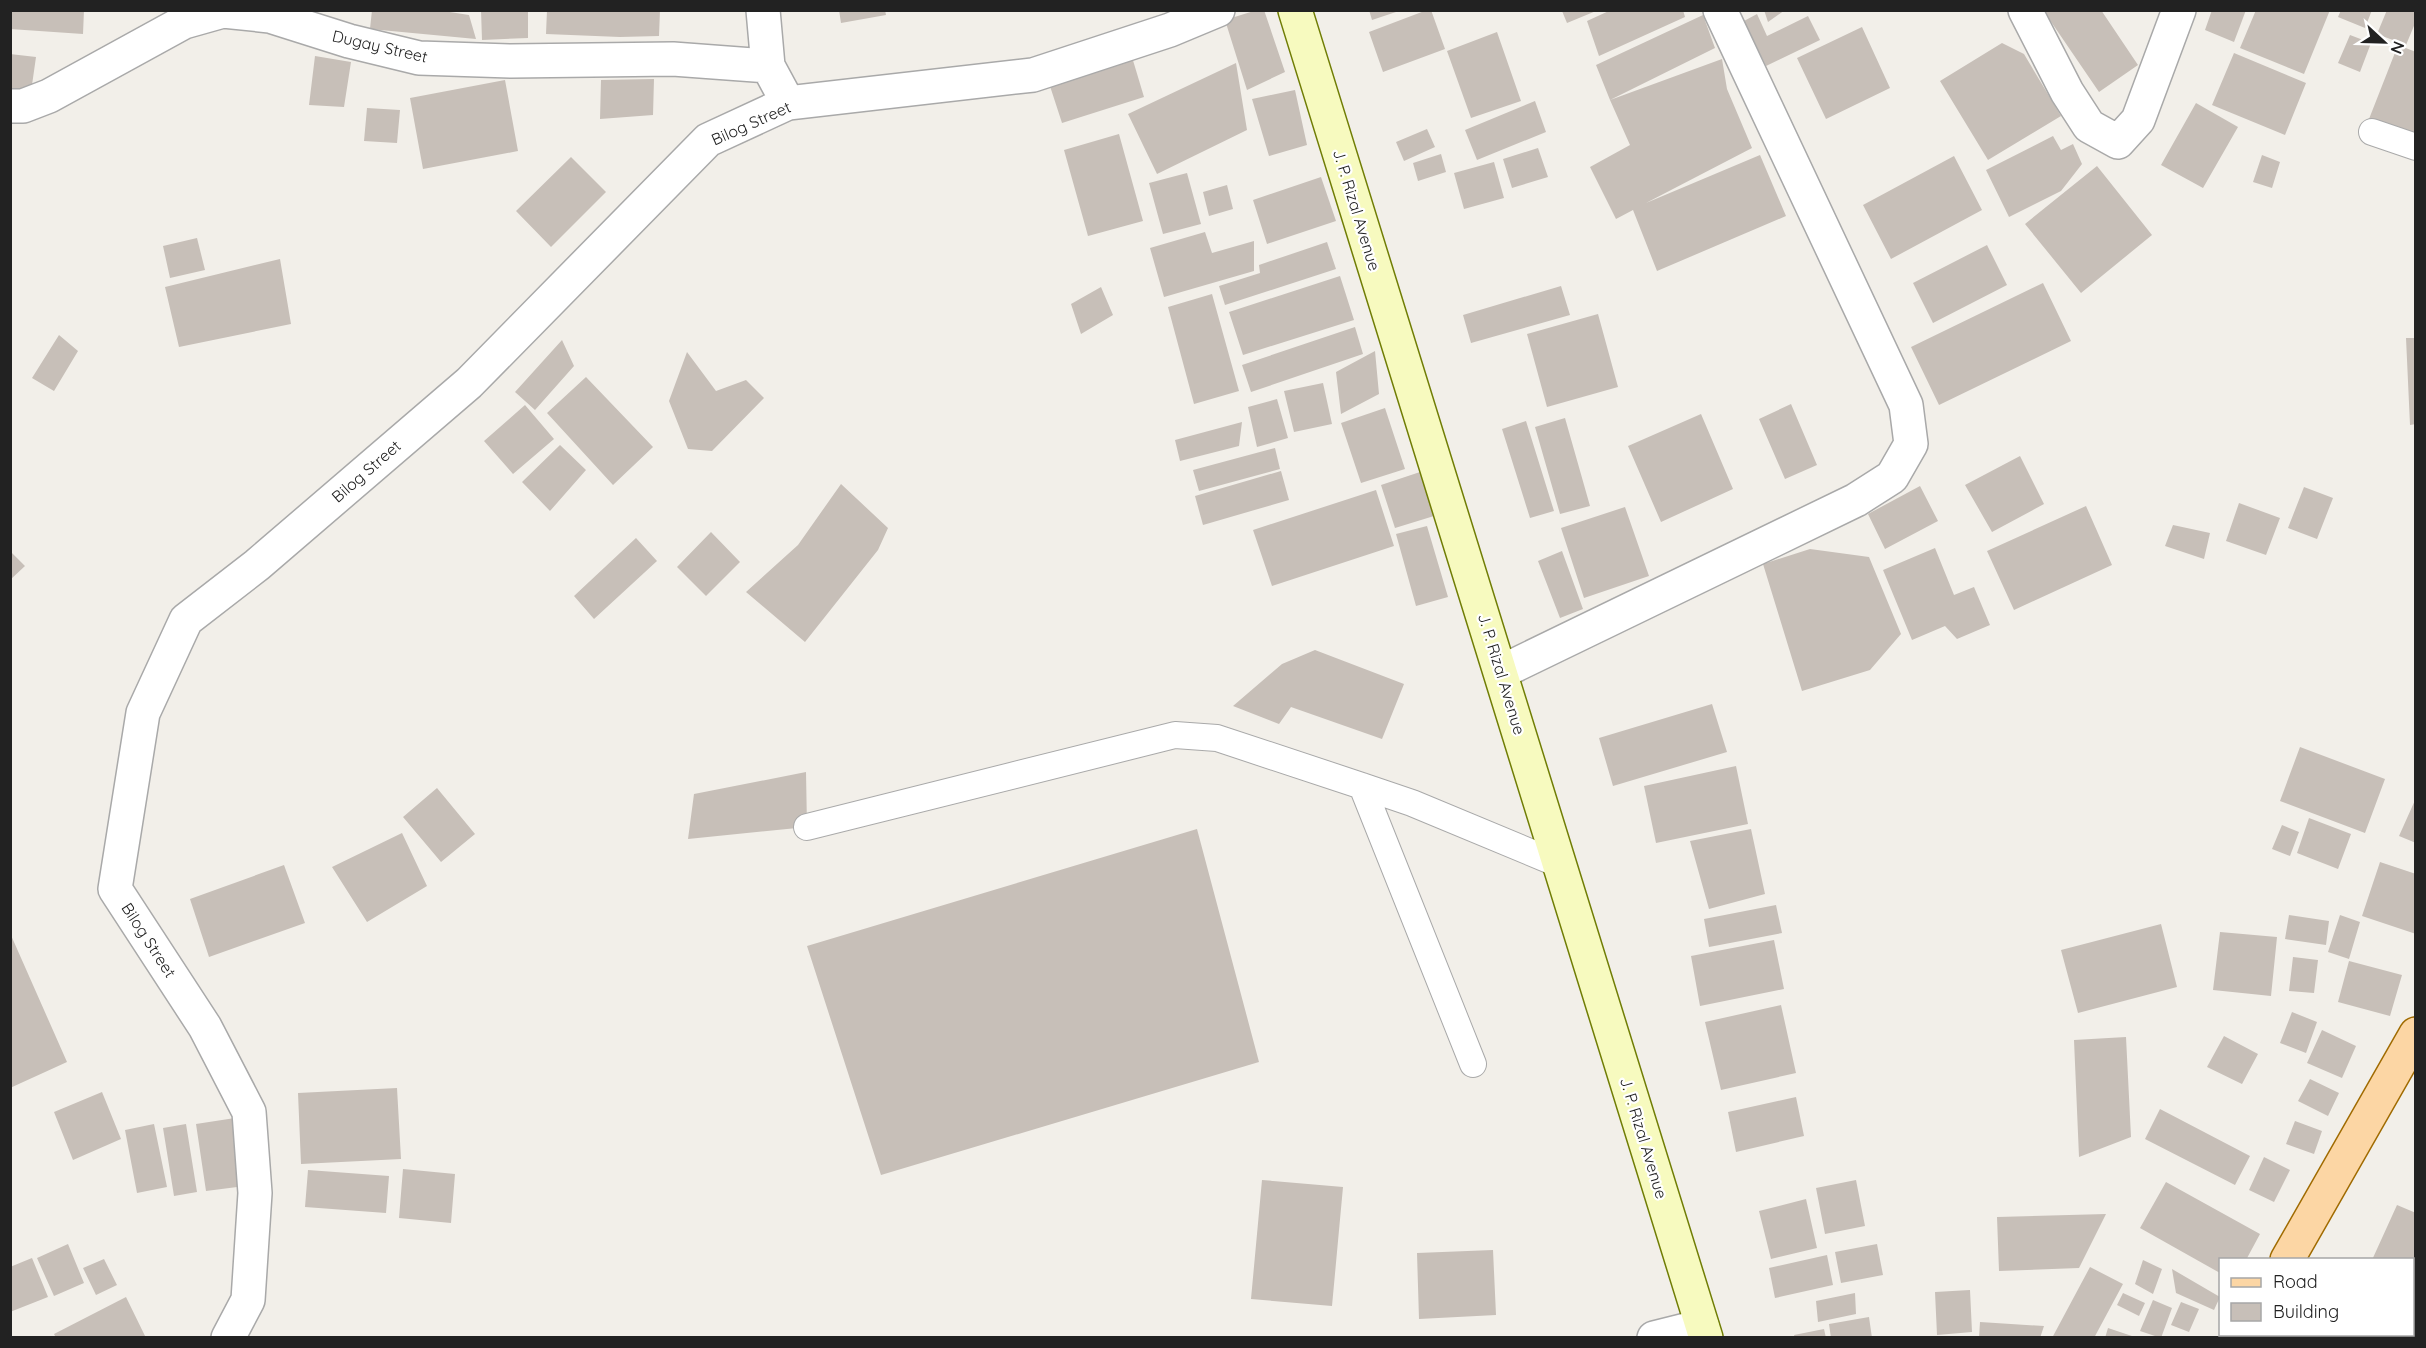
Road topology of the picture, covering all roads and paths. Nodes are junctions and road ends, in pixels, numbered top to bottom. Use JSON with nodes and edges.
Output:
{"nodes":[{"id":1,"x":763,"y":10,"type":"edge"},
{"id":2,"x":1218,"y":10,"type":"edge"},
{"id":3,"x":1295,"y":10,"type":"edge"},
{"id":4,"x":1720,"y":10,"type":"edge"},
{"id":5,"x":2025,"y":10,"type":"edge"},
{"id":6,"x":2179,"y":10,"type":"edge"},
{"id":7,"x":768,"y":66,"type":"junction"},
{"id":8,"x":788,"y":103,"type":"junction"},
{"id":9,"x":10,"y":106,"type":"edge"},
{"id":10,"x":2372,"y":132,"type":"dead end"},
{"id":11,"x":2415,"y":147,"type":"edge"},
{"id":12,"x":1501,"y":672,"type":"junction"},
{"id":13,"x":1362,"y":786,"type":"junction"},
{"id":14,"x":807,"y":826,"type":"dead end"},
{"id":15,"x":1561,"y":865,"type":"junction"},
{"id":16,"x":2415,"y":1034,"type":"edge"},
{"id":17,"x":1473,"y":1064,"type":"dead end"},
{"id":18,"x":2288,"y":1258,"type":"edge"},
{"id":19,"x":1704,"y":1332,"type":"edge"},
{"id":20,"x":228,"y":1338,"type":"edge"},
{"id":21,"x":1654,"y":1338,"type":"edge"}],
"edges":[{"from":1,"to":7,"type":"street"},
{"from":2,"to":8,"type":"street","name":"Bilog Street"},
{"from":3,"to":12,"type":"main road","name":"J. P. Rizal Avenue"},
{"from":4,"to":12,"type":"street"},
{"from":5,"to":6,"type":"street"},
{"from":7,"to":8,"type":"street"},
{"from":7,"to":9,"type":"street","name":"Dugay Street"},
{"from":8,"to":20,"type":"street","name":"Bilog Street"},
{"from":10,"to":11,"type":"lane"},
{"from":12,"to":15,"type":"main road","name":"J. P. Rizal Avenue"},
{"from":13,"to":14,"type":"lane"},
{"from":13,"to":15,"type":"lane"},
{"from":13,"to":17,"type":"lane"},
{"from":15,"to":19,"type":"main road","name":"J. P. Rizal Avenue"},
{"from":16,"to":18,"type":"main road"},
{"from":19,"to":21,"type":"street"}]}
